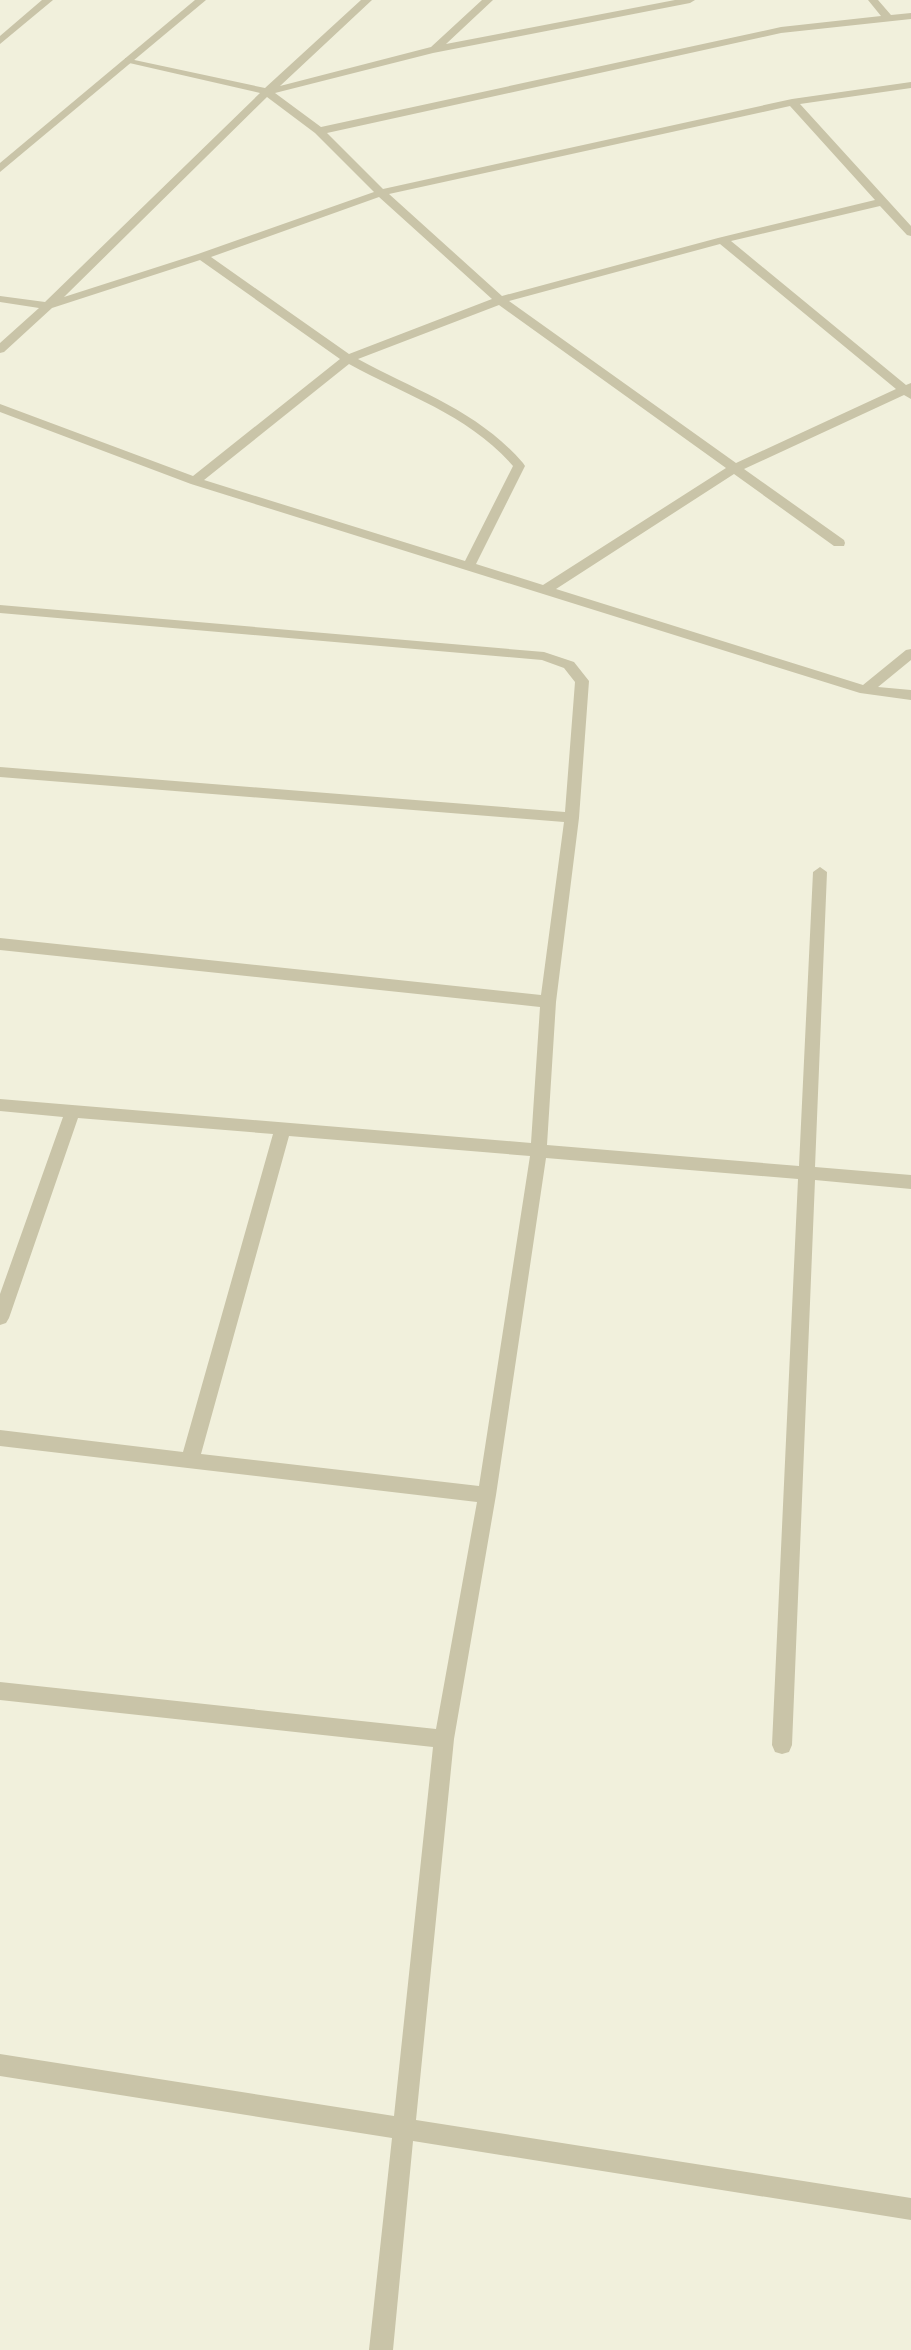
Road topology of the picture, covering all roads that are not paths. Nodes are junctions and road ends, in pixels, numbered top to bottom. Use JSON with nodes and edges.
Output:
{"nodes":[{"id":1,"x":48,"y":0,"type":"edge"},
{"id":2,"x":201,"y":0,"type":"edge"},
{"id":3,"x":367,"y":0,"type":"edge"},
{"id":4,"x":488,"y":0,"type":"edge"},
{"id":5,"x":690,"y":0,"type":"edge"},
{"id":6,"x":873,"y":0,"type":"edge"},
{"id":7,"x":661,"y":3,"type":"edge"},
{"id":8,"x":911,"y":16,"type":"edge"},
{"id":9,"x":889,"y":19,"type":"junction"},
{"id":10,"x":0,"y":41,"type":"edge"},
{"id":11,"x":434,"y":50,"type":"junction"},
{"id":12,"x":129,"y":60,"type":"junction"},
{"id":13,"x":911,"y":85,"type":"edge"},
{"id":14,"x":267,"y":92,"type":"junction"},
{"id":15,"x":792,"y":102,"type":"junction"},
{"id":16,"x":319,"y":130,"type":"junction"},
{"id":17,"x":0,"y":168,"type":"edge"},
{"id":18,"x":381,"y":193,"type":"junction"},
{"id":19,"x":883,"y":202,"type":"junction"},
{"id":20,"x":911,"y":234,"type":"edge"},
{"id":21,"x":722,"y":240,"type":"junction"},
{"id":22,"x":202,"y":256,"type":"junction"},
{"id":23,"x":0,"y":299,"type":"edge"},
{"id":24,"x":500,"y":300,"type":"junction"},
{"id":25,"x":48,"y":306,"type":"junction"},
{"id":26,"x":0,"y":349,"type":"edge"},
{"id":27,"x":348,"y":358,"type":"junction"},
{"id":28,"x":909,"y":390,"type":"edge"},
{"id":29,"x":0,"y":408,"type":"edge"},
{"id":30,"x":733,"y":469,"type":"junction"},
{"id":31,"x":195,"y":481,"type":"junction"},
{"id":32,"x":839,"y":543,"type":"dead end"},
{"id":33,"x":469,"y":566,"type":"junction"},
{"id":34,"x":545,"y":590,"type":"junction"},
{"id":35,"x":0,"y":609,"type":"edge"},
{"id":36,"x":911,"y":653,"type":"edge"},
{"id":37,"x":865,"y":690,"type":"junction"},
{"id":38,"x":911,"y":695,"type":"edge"},
{"id":39,"x":0,"y":772,"type":"edge"},
{"id":40,"x":572,"y":818,"type":"junction"},
{"id":41,"x":820,"y":872,"type":"dead end"},
{"id":42,"x":0,"y":944,"type":"edge"},
{"id":43,"x":548,"y":1002,"type":"junction"},
{"id":44,"x":0,"y":1105,"type":"edge"},
{"id":45,"x":73,"y":1110,"type":"junction"},
{"id":46,"x":283,"y":1128,"type":"junction"},
{"id":47,"x":539,"y":1150,"type":"junction"},
{"id":48,"x":808,"y":1173,"type":"junction"},
{"id":49,"x":911,"y":1182,"type":"edge"},
{"id":50,"x":0,"y":1318,"type":"edge"},
{"id":51,"x":0,"y":1438,"type":"edge"},
{"id":52,"x":190,"y":1460,"type":"junction"},
{"id":53,"x":487,"y":1495,"type":"junction"},
{"id":54,"x":0,"y":1691,"type":"edge"},
{"id":55,"x":444,"y":1739,"type":"junction"},
{"id":56,"x":782,"y":1744,"type":"dead end"},
{"id":57,"x":0,"y":2065,"type":"edge"},
{"id":58,"x":403,"y":2128,"type":"junction"},
{"id":59,"x":911,"y":2209,"type":"edge"},
{"id":60,"x":381,"y":2350,"type":"edge"}],
"edges":[{"from":1,"to":10,"type":"street"},
{"from":2,"to":12,"type":"street"},
{"from":3,"to":14,"type":"street"},
{"from":4,"to":11,"type":"street"},
{"from":5,"to":7,"type":"street"},
{"from":6,"to":9,"type":"street"},
{"from":7,"to":11,"type":"street"},
{"from":8,"to":9,"type":"street"},
{"from":9,"to":16,"type":"street"},
{"from":11,"to":14,"type":"street"},
{"from":12,"to":14,"type":"street"},
{"from":12,"to":17,"type":"street"},
{"from":13,"to":15,"type":"street"},
{"from":14,"to":16,"type":"street"},
{"from":14,"to":25,"type":"street"},
{"from":15,"to":18,"type":"street"},
{"from":15,"to":19,"type":"street"},
{"from":16,"to":18,"type":"street"},
{"from":18,"to":22,"type":"street"},
{"from":18,"to":24,"type":"street"},
{"from":19,"to":20,"type":"street"},
{"from":19,"to":21,"type":"street"},
{"from":21,"to":24,"type":"street"},
{"from":21,"to":28,"type":"street"},
{"from":22,"to":25,"type":"street"},
{"from":22,"to":27,"type":"street"},
{"from":23,"to":25,"type":"street"},
{"from":24,"to":27,"type":"street"},
{"from":24,"to":30,"type":"street"},
{"from":25,"to":26,"type":"street"},
{"from":27,"to":31,"type":"street"},
{"from":27,"to":33,"type":"street"},
{"from":28,"to":30,"type":"street"},
{"from":29,"to":31,"type":"street"},
{"from":30,"to":32,"type":"street"},
{"from":30,"to":34,"type":"street"},
{"from":31,"to":33,"type":"street"},
{"from":33,"to":34,"type":"street"},
{"from":34,"to":37,"type":"street"},
{"from":35,"to":40,"type":"street"},
{"from":36,"to":37,"type":"street"},
{"from":37,"to":38,"type":"street"},
{"from":39,"to":40,"type":"street"},
{"from":40,"to":43,"type":"street"},
{"from":41,"to":48,"type":"street"},
{"from":42,"to":43,"type":"street"},
{"from":43,"to":47,"type":"street"},
{"from":44,"to":45,"type":"street"},
{"from":45,"to":46,"type":"street"},
{"from":45,"to":50,"type":"street"},
{"from":46,"to":47,"type":"street"},
{"from":46,"to":52,"type":"street"},
{"from":47,"to":48,"type":"street"},
{"from":47,"to":53,"type":"street"},
{"from":48,"to":49,"type":"street"},
{"from":48,"to":56,"type":"street"},
{"from":51,"to":52,"type":"street"},
{"from":52,"to":53,"type":"street"},
{"from":53,"to":55,"type":"street"},
{"from":54,"to":55,"type":"street"},
{"from":55,"to":58,"type":"street"},
{"from":57,"to":58,"type":"street"},
{"from":58,"to":59,"type":"street"},
{"from":58,"to":60,"type":"street"}]}
